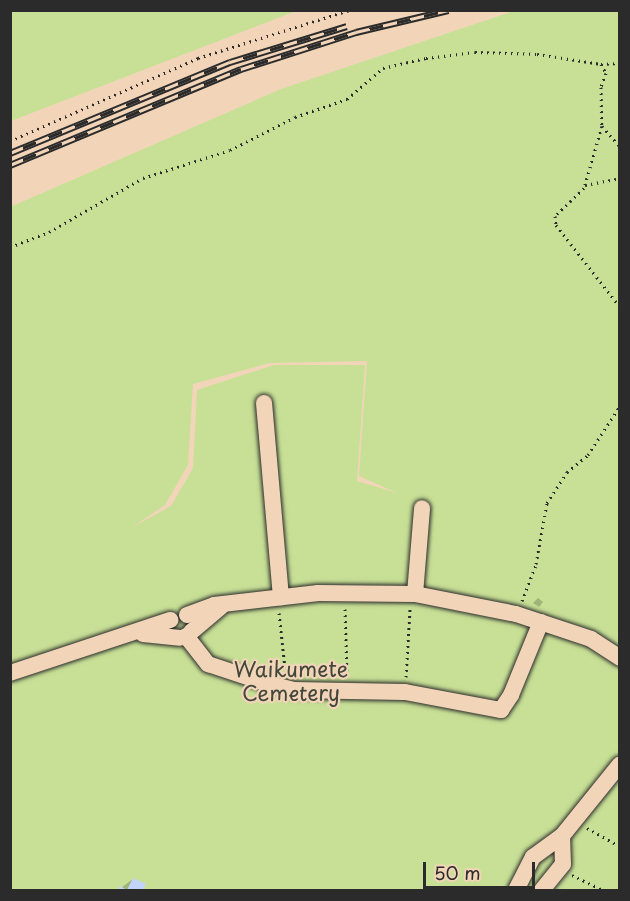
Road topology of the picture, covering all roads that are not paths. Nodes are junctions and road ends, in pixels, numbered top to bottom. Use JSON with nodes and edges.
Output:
{"nodes":[{"id":1,"x":264,"y":403,"type":"dead end"},
{"id":2,"x":422,"y":508,"type":"dead end"},
{"id":3,"x":413,"y":597,"type":"junction"},
{"id":4,"x":279,"y":599,"type":"junction"},
{"id":5,"x":227,"y":603,"type":"junction"},
{"id":6,"x":187,"y":615,"type":"junction"},
{"id":7,"x":170,"y":620,"type":"junction"},
{"id":8,"x":541,"y":622,"type":"junction"},
{"id":9,"x":136,"y":631,"type":"junction"},
{"id":10,"x":186,"y":635,"type":"junction"},
{"id":11,"x":620,"y":658,"type":"edge"},
{"id":12,"x":10,"y":673,"type":"edge"},
{"id":13,"x":620,"y":764,"type":"edge"},
{"id":14,"x":561,"y":836,"type":"junction"},
{"id":15,"x":516,"y":891,"type":"edge"},
{"id":16,"x":542,"y":891,"type":"edge"}],
"edges":[{"from":1,"to":4,"type":"lane"},
{"from":2,"to":3,"type":"lane"},
{"from":3,"to":4,"type":"lane"},
{"from":3,"to":8,"type":"lane"},
{"from":4,"to":5,"type":"lane"},
{"from":5,"to":6,"type":"lane"},
{"from":5,"to":10,"type":"lane"},
{"from":6,"to":7,"type":"lane"},
{"from":6,"to":10,"type":"lane"},
{"from":7,"to":9,"type":"lane"},
{"from":7,"to":10,"type":"lane"},
{"from":8,"to":10,"type":"lane"},
{"from":8,"to":11,"type":"lane"},
{"from":9,"to":10,"type":"lane"},
{"from":9,"to":12,"type":"lane"},
{"from":13,"to":14,"type":"lane"},
{"from":14,"to":15,"type":"lane"},
{"from":14,"to":16,"type":"lane"}]}
